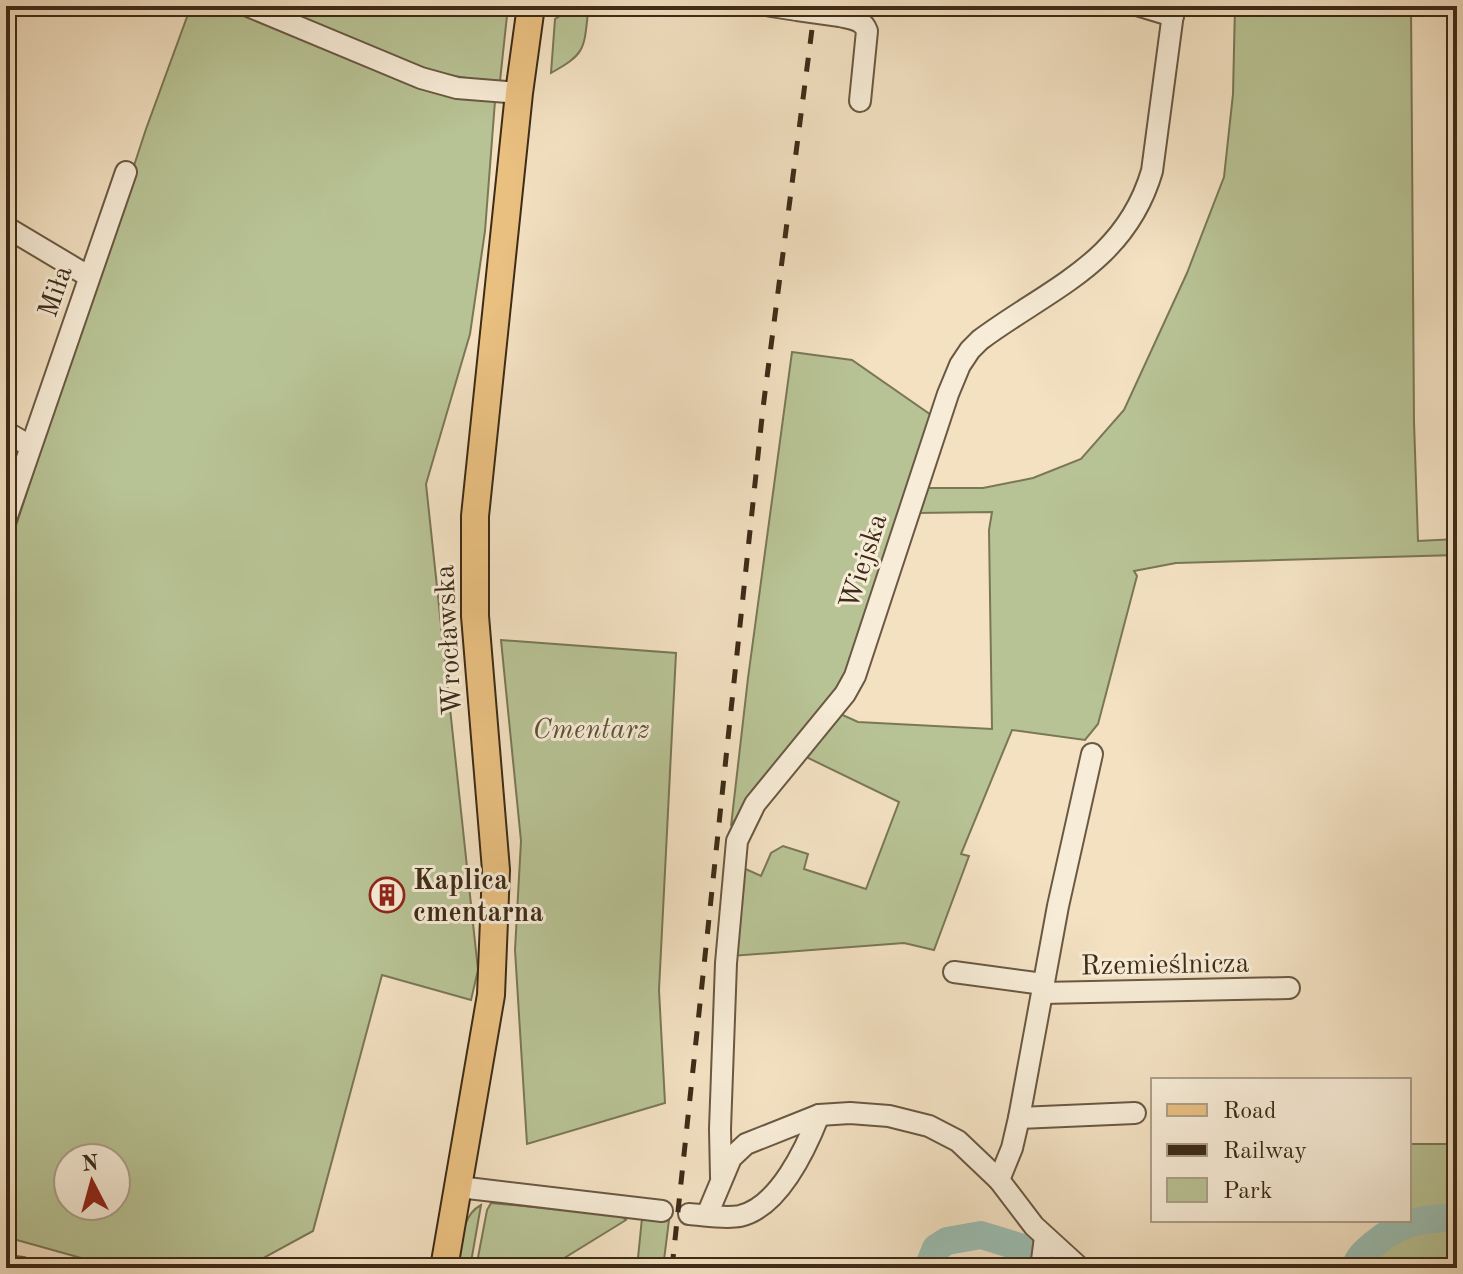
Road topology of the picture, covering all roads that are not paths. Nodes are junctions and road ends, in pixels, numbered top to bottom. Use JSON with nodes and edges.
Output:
{"nodes":[{"id":1,"x":248,"y":6,"type":"edge"},
{"id":2,"x":531,"y":6,"type":"edge"},
{"id":3,"x":771,"y":6,"type":"edge"},
{"id":4,"x":1140,"y":6,"type":"edge"},
{"id":5,"x":1173,"y":11,"type":"edge"},
{"id":6,"x":519,"y":93,"type":"junction"},
{"id":7,"x":860,"y":101,"type":"dead end"},
{"id":8,"x":126,"y":172,"type":"dead end"},
{"id":9,"x":6,"y":227,"type":"edge"},
{"id":10,"x":88,"y":276,"type":"junction"},
{"id":11,"x":6,"y":432,"type":"edge"},
{"id":12,"x":30,"y":446,"type":"junction"},
{"id":13,"x":6,"y":519,"type":"edge"},
{"id":14,"x":1092,"y":754,"type":"dead end"},
{"id":15,"x":954,"y":972,"type":"dead end"},
{"id":16,"x":1289,"y":988,"type":"dead end"},
{"id":17,"x":1042,"y":989,"type":"junction"},
{"id":18,"x":1135,"y":1113,"type":"dead end"},
{"id":19,"x":819,"y":1115,"type":"junction"},
{"id":20,"x":1019,"y":1118,"type":"junction"},
{"id":21,"x":721,"y":1177,"type":"junction"},
{"id":22,"x":999,"y":1180,"type":"junction"},
{"id":23,"x":459,"y":1187,"type":"junction"},
{"id":24,"x":662,"y":1211,"type":"dead end"},
{"id":25,"x":1043,"y":1251,"type":"edge"},
{"id":26,"x":6,"y":1266,"type":"edge"},
{"id":27,"x":22,"y":1268,"type":"edge"},
{"id":28,"x":444,"y":1268,"type":"edge"},
{"id":29,"x":1080,"y":1268,"type":"edge"}],
"edges":[{"from":1,"to":6,"type":"street"},
{"from":2,"to":6,"type":"main road","name":"Wrocławska"},
{"from":3,"to":7,"type":"street","bridge":true},
{"from":4,"to":5,"type":"street"},
{"from":5,"to":21,"type":"street","name":"Wiejska"},
{"from":6,"to":23,"type":"main road","name":"Wrocławska"},
{"from":8,"to":10,"type":"street","name":"Miła"},
{"from":9,"to":10,"type":"street"},
{"from":10,"to":12,"type":"street","name":"Miła"},
{"from":11,"to":12,"type":"street"},
{"from":12,"to":13,"type":"street","name":"Miła"},
{"from":14,"to":17,"type":"street","name":"Rzemieślnicza"},
{"from":15,"to":17,"type":"street","name":"Rzemieślnicza"},
{"from":16,"to":17,"type":"street","name":"Rzemieślnicza"},
{"from":17,"to":20,"type":"street","name":"Rzemieślnicza"},
{"from":18,"to":20,"type":"street"},
{"from":19,"to":21,"type":"street"},
{"from":19,"to":21,"type":"street"},
{"from":19,"to":22,"type":"street"},
{"from":20,"to":22,"type":"street","name":"Rzemieślnicza"},
{"from":22,"to":25,"type":"street"},
{"from":23,"to":24,"type":"street"},
{"from":23,"to":28,"type":"main road","name":"Wrocławska"},
{"from":25,"to":29,"type":"street"},
{"from":26,"to":27,"type":"street"}]}
